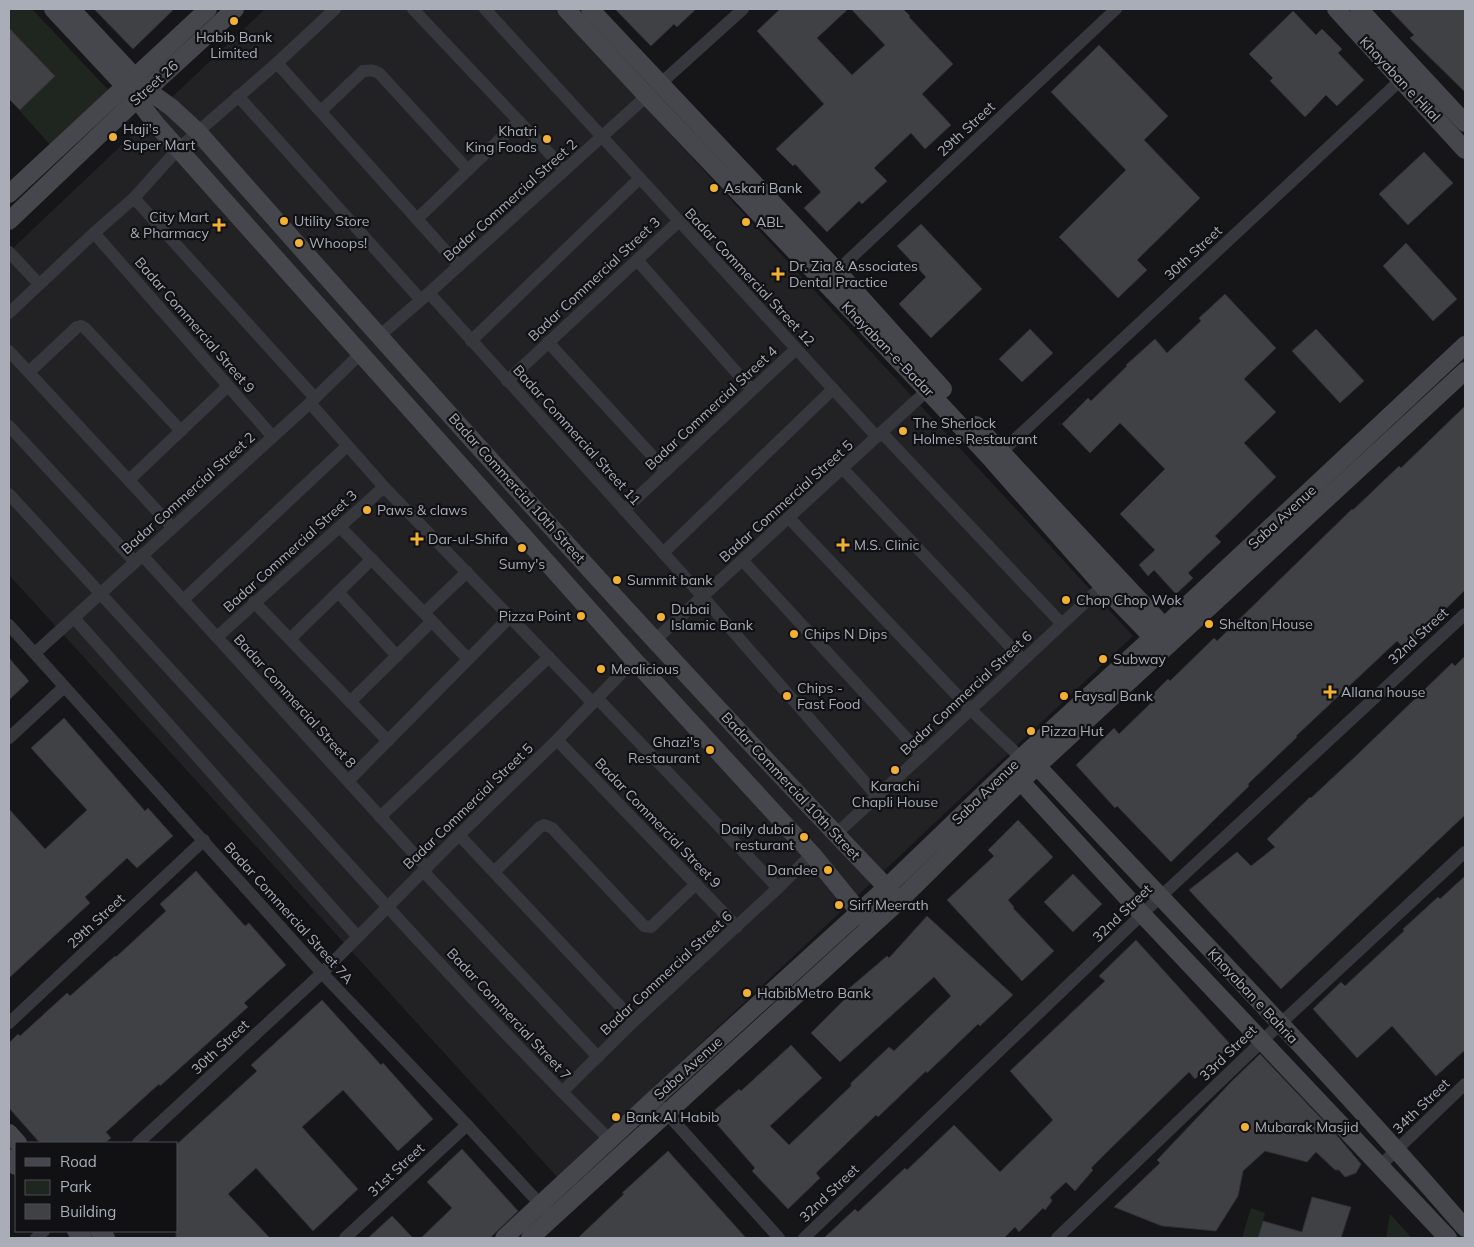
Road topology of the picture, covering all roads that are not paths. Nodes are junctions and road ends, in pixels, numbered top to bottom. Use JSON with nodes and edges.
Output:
{"nodes":[{"id":1,"x":53,"y":9,"type":"edge"},
{"id":2,"x":70,"y":9,"type":"edge"},
{"id":3,"x":208,"y":9,"type":"edge"},
{"id":4,"x":235,"y":9,"type":"edge"},
{"id":5,"x":413,"y":9,"type":"edge"},
{"id":6,"x":485,"y":9,"type":"edge"},
{"id":7,"x":566,"y":9,"type":"edge"},
{"id":8,"x":590,"y":9,"type":"edge"},
{"id":9,"x":743,"y":9,"type":"edge"},
{"id":10,"x":1116,"y":9,"type":"edge"},
{"id":11,"x":1336,"y":9,"type":"edge"},
{"id":12,"x":1359,"y":9,"type":"edge"},
{"id":13,"x":328,"y":11,"type":"edge"},
{"id":14,"x":277,"y":63,"type":"junction"},
{"id":15,"x":1408,"y":74,"type":"junction"},
{"id":16,"x":661,"y":84,"type":"junction"},
{"id":17,"x":136,"y":88,"type":"junction"},
{"id":18,"x":238,"y":96,"type":"junction"},
{"id":19,"x":647,"y":96,"type":"junction"},
{"id":20,"x":321,"y":111,"type":"junction"},
{"id":21,"x":519,"y":121,"type":"junction"},
{"id":22,"x":1465,"y":123,"type":"edge"},
{"id":23,"x":198,"y":132,"type":"junction"},
{"id":24,"x":601,"y":136,"type":"junction"},
{"id":25,"x":178,"y":149,"type":"junction"},
{"id":26,"x":1465,"y":150,"type":"edge"},
{"id":27,"x":468,"y":170,"type":"junction"},
{"id":28,"x":565,"y":170,"type":"junction"},
{"id":29,"x":640,"y":178,"type":"junction"},
{"id":30,"x":9,"y":194,"type":"edge"},
{"id":31,"x":134,"y":198,"type":"junction"},
{"id":32,"x":417,"y":219,"type":"junction"},
{"id":33,"x":9,"y":221,"type":"edge"},
{"id":34,"x":679,"y":221,"type":"junction"},
{"id":35,"x":94,"y":233,"type":"junction"},
{"id":36,"x":9,"y":252,"type":"edge"},
{"id":37,"x":637,"y":260,"type":"junction"},
{"id":38,"x":459,"y":266,"type":"junction"},
{"id":39,"x":837,"y":271,"type":"junction"},
{"id":40,"x":39,"y":284,"type":"junction"},
{"id":41,"x":425,"y":297,"type":"junction"},
{"id":42,"x":9,"y":313,"type":"edge"},
{"id":43,"x":378,"y":337,"type":"junction"},
{"id":44,"x":472,"y":341,"type":"junction"},
{"id":45,"x":548,"y":342,"type":"junction"},
{"id":46,"x":1465,"y":345,"type":"edge"},
{"id":47,"x":796,"y":349,"type":"junction"},
{"id":48,"x":9,"y":351,"type":"edge"},
{"id":49,"x":360,"y":354,"type":"junction"},
{"id":50,"x":1465,"y":371,"type":"edge"},
{"id":51,"x":29,"y":372,"type":"junction"},
{"id":52,"x":508,"y":380,"type":"junction"},
{"id":53,"x":228,"y":386,"type":"junction"},
{"id":54,"x":932,"y":386,"type":"junction"},
{"id":55,"x":833,"y":389,"type":"junction"},
{"id":56,"x":752,"y":390,"type":"junction"},
{"id":57,"x":312,"y":400,"type":"junction"},
{"id":58,"x":9,"y":426,"type":"edge"},
{"id":59,"x":181,"y":431,"type":"junction"},
{"id":60,"x":880,"y":435,"type":"junction"},
{"id":61,"x":272,"y":436,"type":"junction"},
{"id":62,"x":348,"y":446,"type":"junction"},
{"id":63,"x":996,"y":456,"type":"junction"},
{"id":64,"x":843,"y":468,"type":"junction"},
{"id":65,"x":666,"y":471,"type":"junction"},
{"id":66,"x":129,"y":480,"type":"junction"},
{"id":67,"x":384,"y":487,"type":"junction"},
{"id":68,"x":10,"y":497,"type":"edge"},
{"id":69,"x":624,"y":510,"type":"junction"},
{"id":70,"x":789,"y":518,"type":"junction"},
{"id":71,"x":340,"y":527,"type":"junction"},
{"id":72,"x":172,"y":528,"type":"junction"},
{"id":73,"x":663,"y":553,"type":"junction"},
{"id":74,"x":139,"y":558,"type":"junction"},
{"id":75,"x":372,"y":560,"type":"junction"},
{"id":76,"x":743,"y":560,"type":"junction"},
{"id":77,"x":467,"y":572,"type":"junction"},
{"id":78,"x":1109,"y":580,"type":"junction"},
{"id":79,"x":338,"y":592,"type":"junction"},
{"id":80,"x":101,"y":593,"type":"junction"},
{"id":81,"x":703,"y":597,"type":"junction"},
{"id":82,"x":183,"y":600,"type":"junction"},
{"id":83,"x":254,"y":602,"type":"junction"},
{"id":84,"x":1465,"y":614,"type":"edge"},
{"id":85,"x":428,"y":617,"type":"junction"},
{"id":86,"x":510,"y":617,"type":"junction"},
{"id":87,"x":74,"y":618,"type":"junction"},
{"id":88,"x":1062,"y":624,"type":"junction"},
{"id":89,"x":9,"y":625,"type":"edge"},
{"id":90,"x":217,"y":637,"type":"junction"},
{"id":91,"x":1164,"y":638,"type":"junction"},
{"id":92,"x":290,"y":639,"type":"junction"},
{"id":93,"x":655,"y":640,"type":"junction"},
{"id":94,"x":35,"y":654,"type":"junction"},
{"id":95,"x":396,"y":656,"type":"junction"},
{"id":96,"x":549,"y":657,"type":"junction"},
{"id":97,"x":468,"y":660,"type":"junction"},
{"id":98,"x":634,"y":660,"type":"junction"},
{"id":99,"x":1023,"y":660,"type":"junction"},
{"id":100,"x":64,"y":687,"type":"junction"},
{"id":101,"x":595,"y":700,"type":"junction"},
{"id":102,"x":350,"y":702,"type":"junction"},
{"id":103,"x":970,"y":709,"type":"junction"},
{"id":104,"x":9,"y":738,"type":"edge"},
{"id":105,"x":557,"y":740,"type":"junction"},
{"id":106,"x":388,"y":741,"type":"junction"},
{"id":107,"x":922,"y":755,"type":"junction"},
{"id":108,"x":1024,"y":766,"type":"junction"},
{"id":109,"x":348,"y":781,"type":"junction"},
{"id":110,"x":877,"y":796,"type":"junction"},
{"id":111,"x":380,"y":817,"type":"junction"},
{"id":112,"x":836,"y":834,"type":"junction"},
{"id":113,"x":459,"y":835,"type":"junction"},
{"id":114,"x":204,"y":840,"type":"junction"},
{"id":115,"x":1465,"y":852,"type":"edge"},
{"id":116,"x":812,"y":854,"type":"junction"},
{"id":117,"x":425,"y":870,"type":"junction"},
{"id":118,"x":494,"y":872,"type":"junction"},
{"id":119,"x":696,"y":884,"type":"junction"},
{"id":120,"x":887,"y":887,"type":"junction"},
{"id":121,"x":778,"y":888,"type":"junction"},
{"id":122,"x":1160,"y":897,"type":"junction"},
{"id":123,"x":899,"y":901,"type":"junction"},
{"id":124,"x":387,"y":907,"type":"junction"},
{"id":125,"x":859,"y":911,"type":"junction"},
{"id":126,"x":1142,"y":914,"type":"junction"},
{"id":127,"x":871,"y":926,"type":"junction"},
{"id":128,"x":737,"y":927,"type":"junction"},
{"id":129,"x":358,"y":937,"type":"junction"},
{"id":130,"x":322,"y":973,"type":"junction"},
{"id":131,"x":634,"y":1021,"type":"junction"},
{"id":132,"x":9,"y":1022,"type":"edge"},
{"id":133,"x":1280,"y":1024,"type":"junction"},
{"id":134,"x":1262,"y":1041,"type":"junction"},
{"id":135,"x":598,"y":1057,"type":"junction"},
{"id":136,"x":1465,"y":1084,"type":"edge"},
{"id":137,"x":562,"y":1092,"type":"junction"},
{"id":138,"x":654,"y":1099,"type":"junction"},
{"id":139,"x":666,"y":1113,"type":"junction"},
{"id":140,"x":467,"y":1124,"type":"junction"},
{"id":141,"x":610,"y":1140,"type":"junction"},
{"id":142,"x":139,"y":1142,"type":"edge"},
{"id":143,"x":1397,"y":1149,"type":"junction"},
{"id":144,"x":1380,"y":1166,"type":"junction"},
{"id":145,"x":546,"y":1210,"type":"junction"},
{"id":146,"x":1465,"y":1228,"type":"edge"},
{"id":147,"x":345,"y":1238,"type":"edge"},
{"id":148,"x":504,"y":1238,"type":"edge"},
{"id":149,"x":530,"y":1238,"type":"edge"},
{"id":150,"x":779,"y":1238,"type":"edge"},
{"id":151,"x":804,"y":1238,"type":"edge"},
{"id":152,"x":1057,"y":1238,"type":"edge"},
{"id":153,"x":1448,"y":1238,"type":"edge"}],
"edges":[{"from":1,"to":17,"type":"main road"},
{"from":2,"to":17,"type":"main road"},
{"from":3,"to":17,"type":"main road","name":"Street 26"},
{"from":4,"to":17,"type":"main road","name":"Street 26"},
{"from":5,"to":21,"type":"street"},
{"from":6,"to":24,"type":"street","name":"Badar Commercial Street 12"},
{"from":7,"to":19,"type":"main road","name":"Khayaban-e-Badar"},
{"from":8,"to":16,"type":"main road","name":"Khayaban-e-Badar"},
{"from":9,"to":16,"type":"street","name":"Badar Commercial Street 2"},
{"from":10,"to":39,"type":"street","name":"29th Street"},
{"from":11,"to":15,"type":"main road","name":"Khayaban e Hilal"},
{"from":12,"to":15,"type":"main road","name":"Khayaban e Hilal"},
{"from":13,"to":14,"type":"street"},
{"from":14,"to":18,"type":"street"},
{"from":14,"to":20,"type":"street"},
{"from":15,"to":22,"type":"main road","name":"Khayaban e Hilal"},
{"from":15,"to":26,"type":"main road","name":"Khayaban e Hilal"},
{"from":15,"to":63,"type":"street","name":"30th Street"},
{"from":16,"to":19,"type":"street","name":"Badar Commercial Street 2"},
{"from":16,"to":39,"type":"main road","name":"Khayaban-e-Badar"},
{"from":17,"to":23,"type":"main road","name":"Badar Commercial 10th Street"},
{"from":17,"to":25,"type":"main road","name":"Badar Commercial 10th Street"},
{"from":17,"to":30,"type":"main road","name":"Street 26"},
{"from":17,"to":33,"type":"main road","name":"Street 26"},
{"from":18,"to":23,"type":"street"},
{"from":18,"to":41,"type":"street","name":"Badar Commercial Street 11"},
{"from":19,"to":24,"type":"street","name":"Badar Commercial Street 2"},
{"from":19,"to":54,"type":"main road","name":"Khayaban-e-Badar"},
{"from":20,"to":27,"type":"street"},
{"from":20,"to":32,"type":"street"},
{"from":21,"to":27,"type":"street"},
{"from":21,"to":28,"type":"street"},
{"from":23,"to":25,"type":"street"},
{"from":23,"to":43,"type":"main road","name":"Badar Commercial 10th Street"},
{"from":24,"to":28,"type":"street","name":"Badar Commercial Street 2"},
{"from":24,"to":29,"type":"street","name":"Badar Commercial Street 12"},
{"from":25,"to":31,"type":"street"},
{"from":25,"to":49,"type":"main road","name":"Badar Commercial 10th Street"},
{"from":27,"to":32,"type":"street"},
{"from":28,"to":38,"type":"street","name":"Badar Commercial Street 2"},
{"from":29,"to":34,"type":"street","name":"Badar Commercial Street 12"},
{"from":29,"to":44,"type":"street"},
{"from":31,"to":35,"type":"street"},
{"from":31,"to":57,"type":"street"},
{"from":32,"to":38,"type":"street"},
{"from":34,"to":37,"type":"street","name":"Badar Commercial Street 3"},
{"from":34,"to":47,"type":"street","name":"Badar Commercial Street 12"},
{"from":35,"to":40,"type":"street"},
{"from":35,"to":53,"type":"street","name":"Badar Commercial Street 9"},
{"from":36,"to":40,"type":"street"},
{"from":37,"to":45,"type":"street","name":"Badar Commercial Street 3"},
{"from":37,"to":56,"type":"street"},
{"from":38,"to":41,"type":"street","name":"Badar Commercial Street 2"},
{"from":39,"to":54,"type":"main road","name":"Khayaban-e-Badar"},
{"from":40,"to":42,"type":"street"},
{"from":41,"to":43,"type":"street","name":"Badar Commercial Street 2"},
{"from":41,"to":44,"type":"street","name":"Badar Commercial Street 11"},
{"from":43,"to":93,"type":"main road","name":"Badar Commercial 10th Street"},
{"from":44,"to":52,"type":"street","name":"Badar Commercial Street 11"},
{"from":45,"to":52,"type":"street","name":"Badar Commercial Street 3"},
{"from":45,"to":65,"type":"street"},
{"from":46,"to":91,"type":"main road","name":"Saba Avenue"},
{"from":47,"to":55,"type":"street","name":"Badar Commercial Street 12"},
{"from":47,"to":56,"type":"street","name":"Badar Commercial Street 4"},
{"from":48,"to":51,"type":"street"},
{"from":49,"to":57,"type":"street","name":"Badar Commercial Street 2"},
{"from":49,"to":98,"type":"main road","name":"Badar Commercial 10th Street"},
{"from":50,"to":91,"type":"main road","name":"Saba Avenue"},
{"from":51,"to":59,"type":"street"},
{"from":51,"to":66,"type":"street"},
{"from":52,"to":69,"type":"street","name":"Badar Commercial Street 11"},
{"from":53,"to":59,"type":"street"},
{"from":53,"to":61,"type":"street","name":"Badar Commercial Street 9"},
{"from":54,"to":60,"type":"street","name":"Badar Commercial Street 5"},
{"from":54,"to":63,"type":"main road","name":"Khayaban-e-Badar"},
{"from":55,"to":60,"type":"street","name":"Badar Commercial Street 12"},
{"from":55,"to":73,"type":"street"},
{"from":56,"to":65,"type":"street","name":"Badar Commercial Street 4"},
{"from":57,"to":61,"type":"street","name":"Badar Commercial Street 2"},
{"from":57,"to":62,"type":"street"},
{"from":58,"to":74,"type":"street","name":"Badar Commercial Street 8"},
{"from":59,"to":66,"type":"street"},
{"from":60,"to":64,"type":"street","name":"Badar Commercial Street 5"},
{"from":60,"to":88,"type":"street","name":"Badar Commercial Street 12"},
{"from":61,"to":72,"type":"street","name":"Badar Commercial Street 2"},
{"from":62,"to":67,"type":"street"},
{"from":62,"to":82,"type":"street"},
{"from":63,"to":78,"type":"main road","name":"Khayaban-e-Badar"},
{"from":64,"to":70,"type":"street","name":"Badar Commercial Street 5"},
{"from":64,"to":99,"type":"street"},
{"from":65,"to":69,"type":"street","name":"Badar Commercial Street 4"},
{"from":66,"to":72,"type":"street"},
{"from":67,"to":71,"type":"street","name":"Badar Commercial Street 3"},
{"from":67,"to":77,"type":"street"},
{"from":68,"to":80,"type":"street","name":"Badar Commercial Street 7"},
{"from":69,"to":73,"type":"street","name":"Badar Commercial Street 11"},
{"from":70,"to":76,"type":"street","name":"Badar Commercial Street 5"},
{"from":70,"to":103,"type":"street"},
{"from":71,"to":75,"type":"street"},
{"from":71,"to":83,"type":"street","name":"Badar Commercial Street 3"},
{"from":72,"to":74,"type":"street","name":"Badar Commercial Street 2"},
{"from":73,"to":81,"type":"street","name":"Badar Commercial Street 11"},
{"from":74,"to":80,"type":"street","name":"Badar Commercial Street 2"},
{"from":74,"to":82,"type":"street","name":"Badar Commercial Street 8"},
{"from":75,"to":79,"type":"street"},
{"from":75,"to":85,"type":"street"},
{"from":76,"to":81,"type":"street","name":"Badar Commercial Street 5"},
{"from":76,"to":107,"type":"street"},
{"from":77,"to":85,"type":"street"},
{"from":77,"to":86,"type":"street"},
{"from":78,"to":88,"type":"street","name":"Badar Commercial Street 6"},
{"from":78,"to":91,"type":"main road","name":"Khayaban-e-Badar"},
{"from":79,"to":92,"type":"street"},
{"from":79,"to":95,"type":"street"},
{"from":80,"to":87,"type":"street","name":"Badar Commercial Street 2"},
{"from":80,"to":124,"type":"street","name":"Badar Commercial Street 7"},
{"from":81,"to":93,"type":"street","name":"Badar Commercial Street 5"},
{"from":81,"to":110,"type":"street","name":"Badar Commercial Street 11"},
{"from":82,"to":90,"type":"street","name":"Badar Commercial Street 8"},
{"from":83,"to":90,"type":"street","name":"Badar Commercial Street 3"},
{"from":83,"to":92,"type":"street"},
{"from":84,"to":122,"type":"street","name":"32nd Street"},
{"from":85,"to":95,"type":"street"},
{"from":85,"to":97,"type":"street"},
{"from":86,"to":96,"type":"street"},
{"from":86,"to":97,"type":"street"},
{"from":87,"to":94,"type":"street","name":"Badar Commercial Street 2"},
{"from":87,"to":129,"type":"street"},
{"from":88,"to":99,"type":"street","name":"Badar Commercial Street 6"},
{"from":89,"to":94,"type":"street","name":"Badar Commercial Street 7A"},
{"from":90,"to":109,"type":"street","name":"Badar Commercial Street 8"},
{"from":91,"to":108,"type":"main road","name":"Saba Avenue"},
{"from":92,"to":102,"type":"street"},
{"from":93,"to":112,"type":"main road","name":"Badar Commercial 10th Street"},
{"from":94,"to":100,"type":"street","name":"Badar Commercial Street 7A"},
{"from":95,"to":102,"type":"street"},
{"from":96,"to":101,"type":"street"},
{"from":96,"to":111,"type":"street"},
{"from":97,"to":106,"type":"street"},
{"from":98,"to":101,"type":"street","name":"Badar Commercial Street 5"},
{"from":98,"to":116,"type":"main road","name":"Badar Commercial 10th Street"},
{"from":99,"to":103,"type":"street","name":"Badar Commercial Street 6"},
{"from":100,"to":104,"type":"street"},
{"from":100,"to":114,"type":"street","name":"Badar Commercial Street 7A"},
{"from":101,"to":105,"type":"street","name":"Badar Commercial Street 5"},
{"from":101,"to":121,"type":"street"},
{"from":102,"to":106,"type":"street"},
{"from":103,"to":107,"type":"street","name":"Badar Commercial Street 6"},
{"from":103,"to":108,"type":"street"},
{"from":105,"to":113,"type":"street","name":"Badar Commercial Street 5"},
{"from":105,"to":119,"type":"street","name":"Badar Commercial Street 9"},
{"from":106,"to":109,"type":"street"},
{"from":107,"to":110,"type":"street","name":"Badar Commercial Street 6"},
{"from":108,"to":120,"type":"main road","name":"Saba Avenue"},
{"from":108,"to":122,"type":"main road","name":"Khayaban e Bahria"},
{"from":108,"to":123,"type":"main road","name":"Saba Avenue"},
{"from":108,"to":126,"type":"main road"},
{"from":109,"to":111,"type":"street","name":"Badar Commercial Street 8"},
{"from":110,"to":112,"type":"street","name":"Badar Commercial Street 6"},
{"from":111,"to":117,"type":"street","name":"Badar Commercial Street 8"},
{"from":112,"to":120,"type":"main road","name":"Badar Commercial 10th Street"},
{"from":113,"to":117,"type":"street","name":"Badar Commercial Street 5"},
{"from":113,"to":118,"type":"street"},
{"from":114,"to":130,"type":"street","name":"Badar Commercial Street 7A"},
{"from":114,"to":132,"type":"street","name":"29th Street"},
{"from":115,"to":133,"type":"street","name":"33rd Street"},
{"from":116,"to":121,"type":"street","name":"Badar Commercial Street 6"},
{"from":116,"to":125,"type":"main road","name":"Badar Commercial 10th Street"},
{"from":117,"to":124,"type":"street","name":"Badar Commercial Street 5"},
{"from":117,"to":135,"type":"street","name":"Badar Commercial Street 8"},
{"from":118,"to":119,"type":"street"},
{"from":118,"to":131,"type":"street"},
{"from":119,"to":128,"type":"street","name":"Badar Commercial Street 9"},
{"from":120,"to":123,"type":"main road","name":"Badar Commercial 10th Street"},
{"from":120,"to":125,"type":"main road","name":"Saba Avenue"},
{"from":121,"to":128,"type":"street","name":"Badar Commercial Street 6"},
{"from":122,"to":126,"type":"street","name":"32nd Street"},
{"from":122,"to":133,"type":"main road","name":"Khayaban e Bahria"},
{"from":123,"to":127,"type":"main road","name":"Saba Avenue"},
{"from":124,"to":129,"type":"street","name":"Badar Commercial Street 5"},
{"from":124,"to":137,"type":"street","name":"Badar Commercial Street 7"},
{"from":125,"to":127,"type":"main road","name":"Badar Commercial 10th Street"},
{"from":125,"to":138,"type":"main road","name":"Saba Avenue"},
{"from":126,"to":134,"type":"main road"},
{"from":126,"to":151,"type":"street","name":"32nd Street"},
{"from":127,"to":139,"type":"main road","name":"Saba Avenue"},
{"from":128,"to":131,"type":"street","name":"Badar Commercial Street 6"},
{"from":129,"to":130,"type":"street","name":"Badar Commercial Street 5"},
{"from":130,"to":140,"type":"street","name":"Badar Commercial Street 7A"},
{"from":130,"to":142,"type":"street","name":"30th Street"},
{"from":131,"to":135,"type":"street","name":"Badar Commercial Street 6"},
{"from":133,"to":134,"type":"street","name":"33rd Street"},
{"from":133,"to":143,"type":"main road","name":"Khayaban e Bahria"},
{"from":134,"to":144,"type":"main road"},
{"from":134,"to":152,"type":"street","name":"33rd Street"},
{"from":135,"to":137,"type":"street","name":"Badar Commercial Street 6"},
{"from":136,"to":143,"type":"street","name":"34th Street"},
{"from":137,"to":141,"type":"street","name":"Badar Commercial Street 7"},
{"from":138,"to":139,"type":"street"},
{"from":138,"to":141,"type":"main road","name":"Saba Avenue"},
{"from":139,"to":145,"type":"main road","name":"Saba Avenue"},
{"from":139,"to":150,"type":"street"},
{"from":140,"to":145,"type":"street","name":"Badar Commercial Street 7A"},
{"from":140,"to":147,"type":"street","name":"31st Street"},
{"from":141,"to":145,"type":"main road","name":"Saba Avenue"},
{"from":143,"to":144,"type":"street","name":"34th Street"},
{"from":143,"to":146,"type":"main road","name":"Khayaban e Bahria"},
{"from":144,"to":153,"type":"main road"},
{"from":145,"to":148,"type":"main road","name":"Saba Avenue"},
{"from":145,"to":149,"type":"main road","name":"Saba Avenue"}]}
